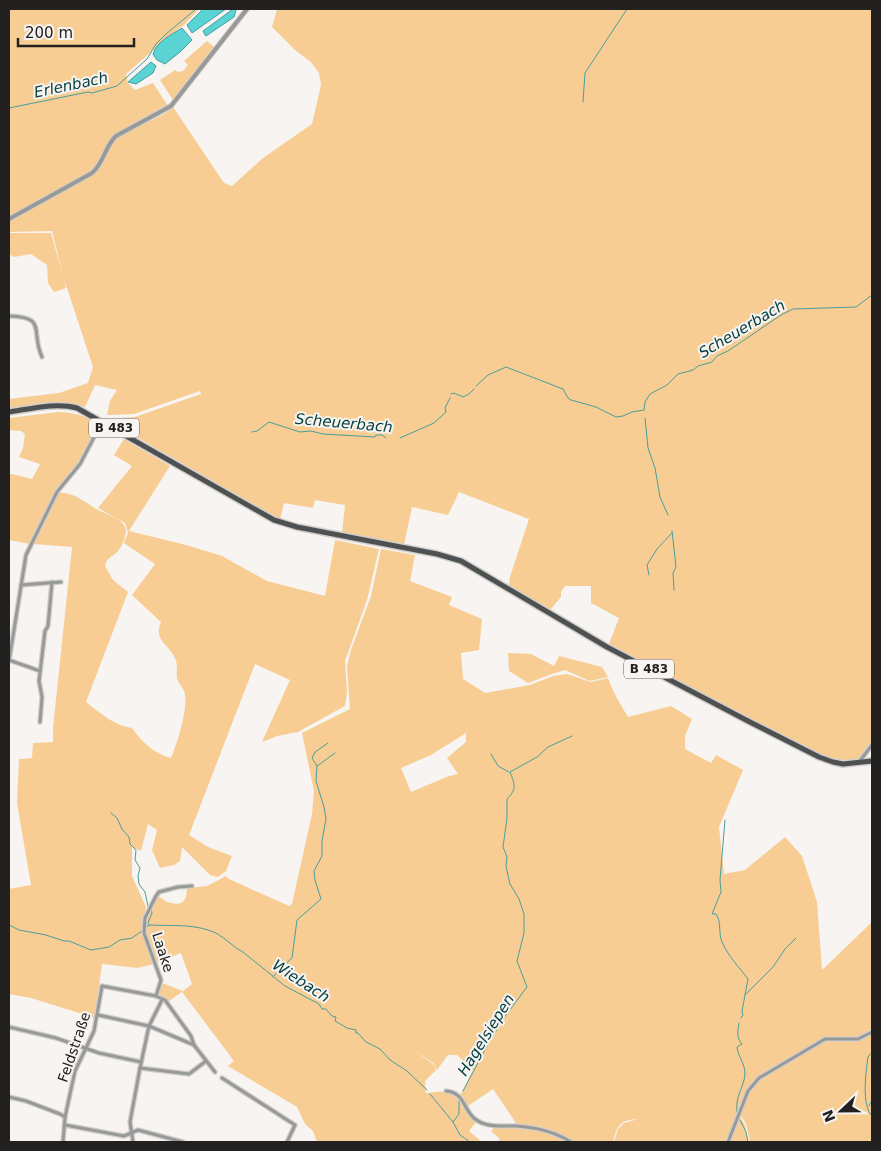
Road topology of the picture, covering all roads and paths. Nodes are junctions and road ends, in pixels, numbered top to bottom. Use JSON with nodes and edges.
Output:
{"nodes":[{"id":1,"x":247,"y":9,"type":"edge"},
{"id":2,"x":9,"y":219,"type":"edge"},
{"id":3,"x":9,"y":316,"type":"edge"},
{"id":4,"x":42,"y":357,"type":"dead end"},
{"id":5,"x":9,"y":412,"type":"edge"},
{"id":6,"x":102,"y":422,"type":"junction"},
{"id":7,"x":52,"y":582,"type":"junction"},
{"id":8,"x":61,"y":582,"type":"dead end"},
{"id":9,"x":21,"y":585,"type":"junction"},
{"id":10,"x":9,"y":661,"type":"edge"},
{"id":11,"x":40,"y":671,"type":"junction"},
{"id":12,"x":40,"y":722,"type":"dead end"},
{"id":13,"x":872,"y":745,"type":"edge"},
{"id":14,"x":872,"y":761,"type":"edge"},
{"id":15,"x":859,"y":763,"type":"junction"},
{"id":16,"x":192,"y":886,"type":"dead end"},
{"id":17,"x":156,"y":996,"type":"junction"},
{"id":18,"x":162,"y":1000,"type":"junction"},
{"id":19,"x":98,"y":1015,"type":"junction"},
{"id":20,"x":149,"y":1026,"type":"junction"},
{"id":21,"x":9,"y":1027,"type":"edge"},
{"id":22,"x":872,"y":1032,"type":"edge"},
{"id":23,"x":194,"y":1045,"type":"junction"},
{"id":24,"x":86,"y":1048,"type":"junction"},
{"id":25,"x":206,"y":1061,"type":"junction"},
{"id":26,"x":141,"y":1062,"type":"junction"},
{"id":27,"x":140,"y":1068,"type":"junction"},
{"id":28,"x":215,"y":1072,"type":"dead end"},
{"id":29,"x":222,"y":1078,"type":"dead end"},
{"id":30,"x":446,"y":1091,"type":"dead end"},
{"id":31,"x":9,"y":1097,"type":"edge"},
{"id":32,"x":65,"y":1117,"type":"junction"},
{"id":33,"x":65,"y":1125,"type":"junction"},
{"id":34,"x":132,"y":1132,"type":"junction"},
{"id":35,"x":63,"y":1142,"type":"edge"},
{"id":36,"x":133,"y":1142,"type":"edge"},
{"id":37,"x":183,"y":1142,"type":"edge"},
{"id":38,"x":287,"y":1142,"type":"edge"},
{"id":39,"x":571,"y":1142,"type":"edge"},
{"id":40,"x":728,"y":1142,"type":"edge"}],
"edges":[{"from":1,"to":2,"type":"street"},
{"from":3,"to":4,"type":"street"},
{"from":5,"to":6,"type":"main road","number":"B 483"},
{"from":6,"to":9,"type":"street"},
{"from":6,"to":15,"type":"main road","number":"B 483"},
{"from":7,"to":8,"type":"street"},
{"from":7,"to":9,"type":"street"},
{"from":7,"to":11,"type":"street"},
{"from":9,"to":10,"type":"street"},
{"from":10,"to":11,"type":"street"},
{"from":11,"to":12,"type":"street"},
{"from":13,"to":15,"type":"street"},
{"from":14,"to":15,"type":"main road","number":"B 483"},
{"from":16,"to":17,"type":"street","name":"Laake"},
{"from":17,"to":18,"type":"street"},
{"from":17,"to":19,"type":"street","name":"Feldstraße"},
{"from":18,"to":20,"type":"street"},
{"from":18,"to":23,"type":"street"},
{"from":19,"to":20,"type":"street"},
{"from":19,"to":24,"type":"street","name":"Feldstraße"},
{"from":20,"to":23,"type":"street"},
{"from":20,"to":26,"type":"street"},
{"from":21,"to":24,"type":"street"},
{"from":22,"to":40,"type":"street"},
{"from":23,"to":25,"type":"street"},
{"from":24,"to":26,"type":"street"},
{"from":24,"to":32,"type":"street","name":"Feldstraße"},
{"from":25,"to":27,"type":"street"},
{"from":25,"to":28,"type":"street"},
{"from":26,"to":27,"type":"street"},
{"from":27,"to":34,"type":"street"},
{"from":29,"to":38,"type":"street"},
{"from":30,"to":39,"type":"street"},
{"from":31,"to":32,"type":"street"},
{"from":32,"to":33,"type":"street","name":"Feldstraße"},
{"from":33,"to":34,"type":"street"},
{"from":33,"to":35,"type":"street"},
{"from":34,"to":36,"type":"street"},
{"from":34,"to":37,"type":"street"}]}
